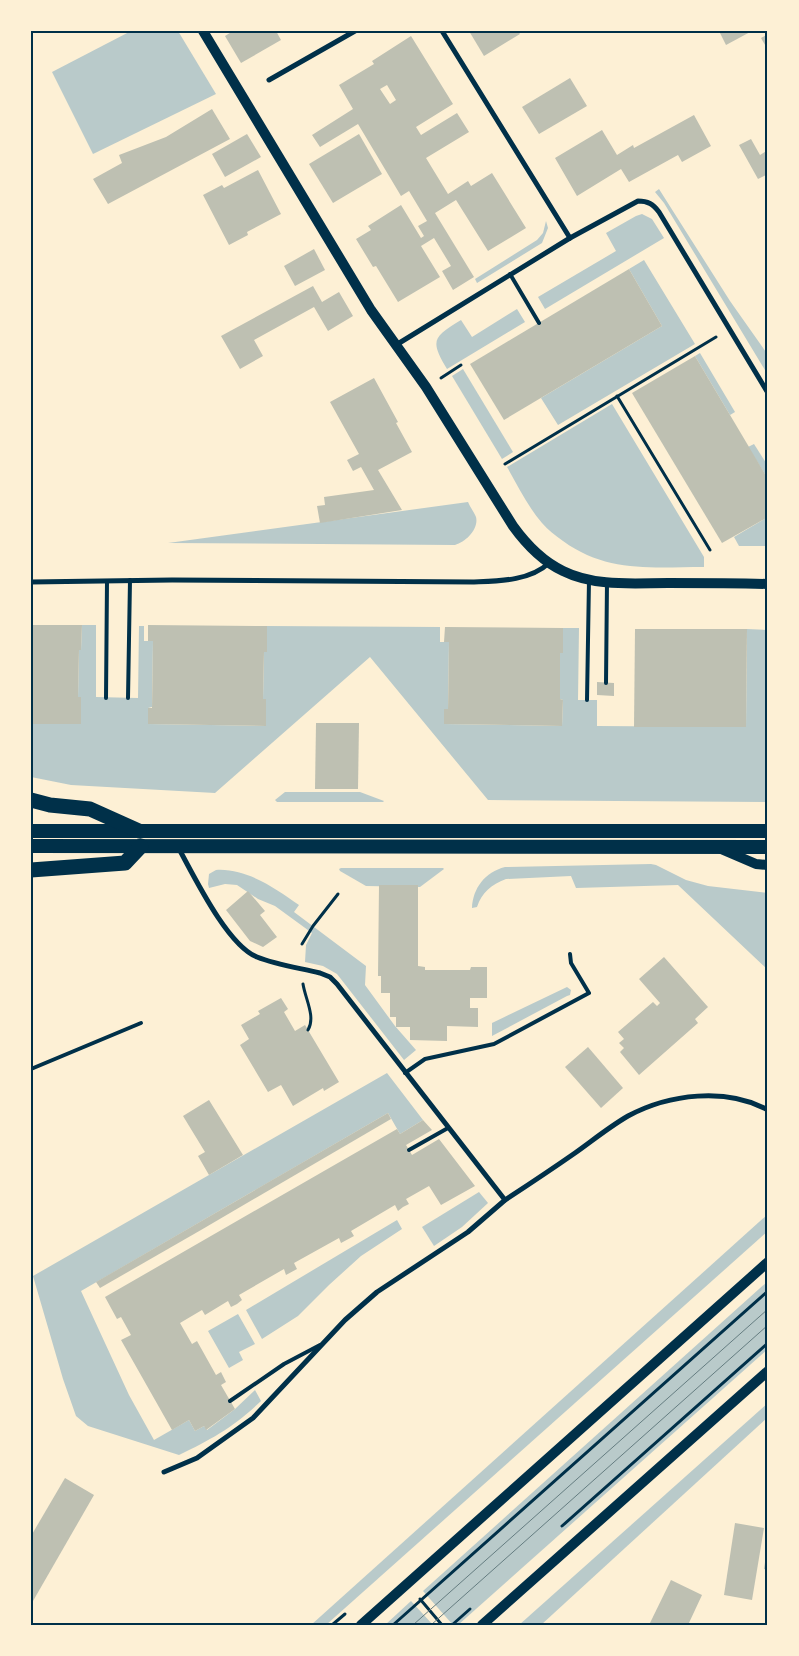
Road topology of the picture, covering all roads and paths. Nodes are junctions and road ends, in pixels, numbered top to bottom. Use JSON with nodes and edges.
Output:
{"nodes":[{"id":1,"x":203,"y":31,"type":"edge"},
{"id":2,"x":355,"y":31,"type":"edge"},
{"id":3,"x":442,"y":31,"type":"edge"},
{"id":4,"x":269,"y":80,"type":"dead end"},
{"id":5,"x":570,"y":238,"type":"junction"},
{"id":6,"x":510,"y":274,"type":"junction"},
{"id":7,"x":539,"y":323,"type":"dead end"},
{"id":8,"x":730,"y":329,"type":"junction"},
{"id":9,"x":396,"y":345,"type":"junction"},
{"id":10,"x":461,"y":365,"type":"dead end"},
{"id":11,"x":450,"y":372,"type":"dead end"},
{"id":12,"x":768,"y":393,"type":"edge"},
{"id":13,"x":617,"y":396,"type":"junction"},
{"id":14,"x":505,"y":464,"type":"dead end"},
{"id":15,"x":710,"y":550,"type":"dead end"},
{"id":16,"x":549,"y":563,"type":"junction"},
{"id":17,"x":130,"y":580,"type":"junction"},
{"id":18,"x":588,"y":580,"type":"junction"},
{"id":19,"x":107,"y":581,"type":"junction"},
{"id":20,"x":31,"y":582,"type":"edge"},
{"id":21,"x":607,"y":582,"type":"junction"},
{"id":22,"x":768,"y":584,"type":"edge"},
{"id":23,"x":606,"y":682,"type":"dead end"},
{"id":24,"x":106,"y":698,"type":"dead end"},
{"id":25,"x":128,"y":698,"type":"dead end"},
{"id":26,"x":587,"y":700,"type":"dead end"},
{"id":27,"x":31,"y":800,"type":"edge"},
{"id":28,"x":31,"y":831,"type":"edge"},
{"id":29,"x":139,"y":831,"type":"junction"},
{"id":30,"x":768,"y":831,"type":"edge"},
{"id":31,"x":31,"y":846,"type":"edge"},
{"id":32,"x":141,"y":846,"type":"junction"},
{"id":33,"x":178,"y":847,"type":"junction"},
{"id":34,"x":716,"y":847,"type":"junction"},
{"id":35,"x":768,"y":847,"type":"edge"},
{"id":36,"x":768,"y":865,"type":"edge"},
{"id":37,"x":31,"y":870,"type":"edge"},
{"id":38,"x":338,"y":894,"type":"dead end"},
{"id":39,"x":302,"y":944,"type":"dead end"},
{"id":40,"x":570,"y":954,"type":"dead end"},
{"id":41,"x":304,"y":969,"type":"junction"},
{"id":42,"x":142,"y":1023,"type":"dead end"},
{"id":43,"x":308,"y":1030,"type":"dead end"},
{"id":44,"x":31,"y":1069,"type":"edge"},
{"id":45,"x":405,"y":1072,"type":"junction"},
{"id":46,"x":768,"y":1110,"type":"edge"},
{"id":47,"x":448,"y":1128,"type":"junction"},
{"id":48,"x":409,"y":1150,"type":"dead end"},
{"id":49,"x":505,"y":1200,"type":"junction"},
{"id":50,"x":768,"y":1262,"type":"edge"},
{"id":51,"x":768,"y":1291,"type":"edge"},
{"id":52,"x":325,"y":1342,"type":"junction"},
{"id":53,"x":768,"y":1343,"type":"edge"},
{"id":54,"x":768,"y":1371,"type":"edge"},
{"id":55,"x":230,"y":1401,"type":"dead end"},
{"id":56,"x":164,"y":1472,"type":"dead end"},
{"id":57,"x":562,"y":1526,"type":"dead end"},
{"id":58,"x":417,"y":1596,"type":"dead end"},
{"id":59,"x":474,"y":1605,"type":"dead end"},
{"id":60,"x":361,"y":1625,"type":"edge"},
{"id":61,"x":393,"y":1625,"type":"edge"},
{"id":62,"x":442,"y":1625,"type":"edge"},
{"id":63,"x":452,"y":1625,"type":"edge"},
{"id":64,"x":482,"y":1625,"type":"edge"}],
"edges":[{"from":1,"to":9,"type":"main road"},
{"from":2,"to":4,"type":"street"},
{"from":3,"to":5,"type":"street"},
{"from":5,"to":6,"type":"street"},
{"from":5,"to":8,"type":"street"},
{"from":6,"to":7,"type":"lane"},
{"from":6,"to":9,"type":"street"},
{"from":8,"to":12,"type":"street"},
{"from":8,"to":13,"type":"path"},
{"from":9,"to":16,"type":"main road"},
{"from":10,"to":11,"type":"path"},
{"from":13,"to":14,"type":"path"},
{"from":13,"to":15,"type":"path"},
{"from":16,"to":17,"type":"street"},
{"from":16,"to":18,"type":"main road"},
{"from":17,"to":19,"type":"street"},
{"from":17,"to":25,"type":"lane"},
{"from":18,"to":21,"type":"main road"},
{"from":18,"to":26,"type":"lane"},
{"from":19,"to":20,"type":"street"},
{"from":19,"to":24,"type":"lane"},
{"from":21,"to":22,"type":"main road"},
{"from":21,"to":23,"type":"lane"},
{"from":27,"to":29,"type":"highway"},
{"from":28,"to":29,"type":"highway"},
{"from":29,"to":30,"type":"highway"},
{"from":31,"to":32,"type":"highway"},
{"from":32,"to":33,"type":"highway"},
{"from":32,"to":37,"type":"highway"},
{"from":33,"to":34,"type":"highway"},
{"from":33,"to":41,"type":"street"},
{"from":34,"to":35,"type":"highway"},
{"from":34,"to":36,"type":"main road"},
{"from":38,"to":39,"type":"path"},
{"from":40,"to":45,"type":"lane"},
{"from":41,"to":43,"type":"path"},
{"from":41,"to":45,"type":"street"},
{"from":42,"to":44,"type":"lane"},
{"from":45,"to":47,"type":"street"},
{"from":46,"to":49,"type":"street"},
{"from":47,"to":48,"type":"lane"},
{"from":47,"to":49,"type":"street"},
{"from":49,"to":52,"type":"street"},
{"from":50,"to":60,"type":"main road"},
{"from":51,"to":61,"type":"path"},
{"from":52,"to":55,"type":"lane"},
{"from":52,"to":56,"type":"street"},
{"from":53,"to":57,"type":"path"},
{"from":54,"to":64,"type":"main road"},
{"from":58,"to":62,"type":"path"},
{"from":59,"to":63,"type":"path"}]}
